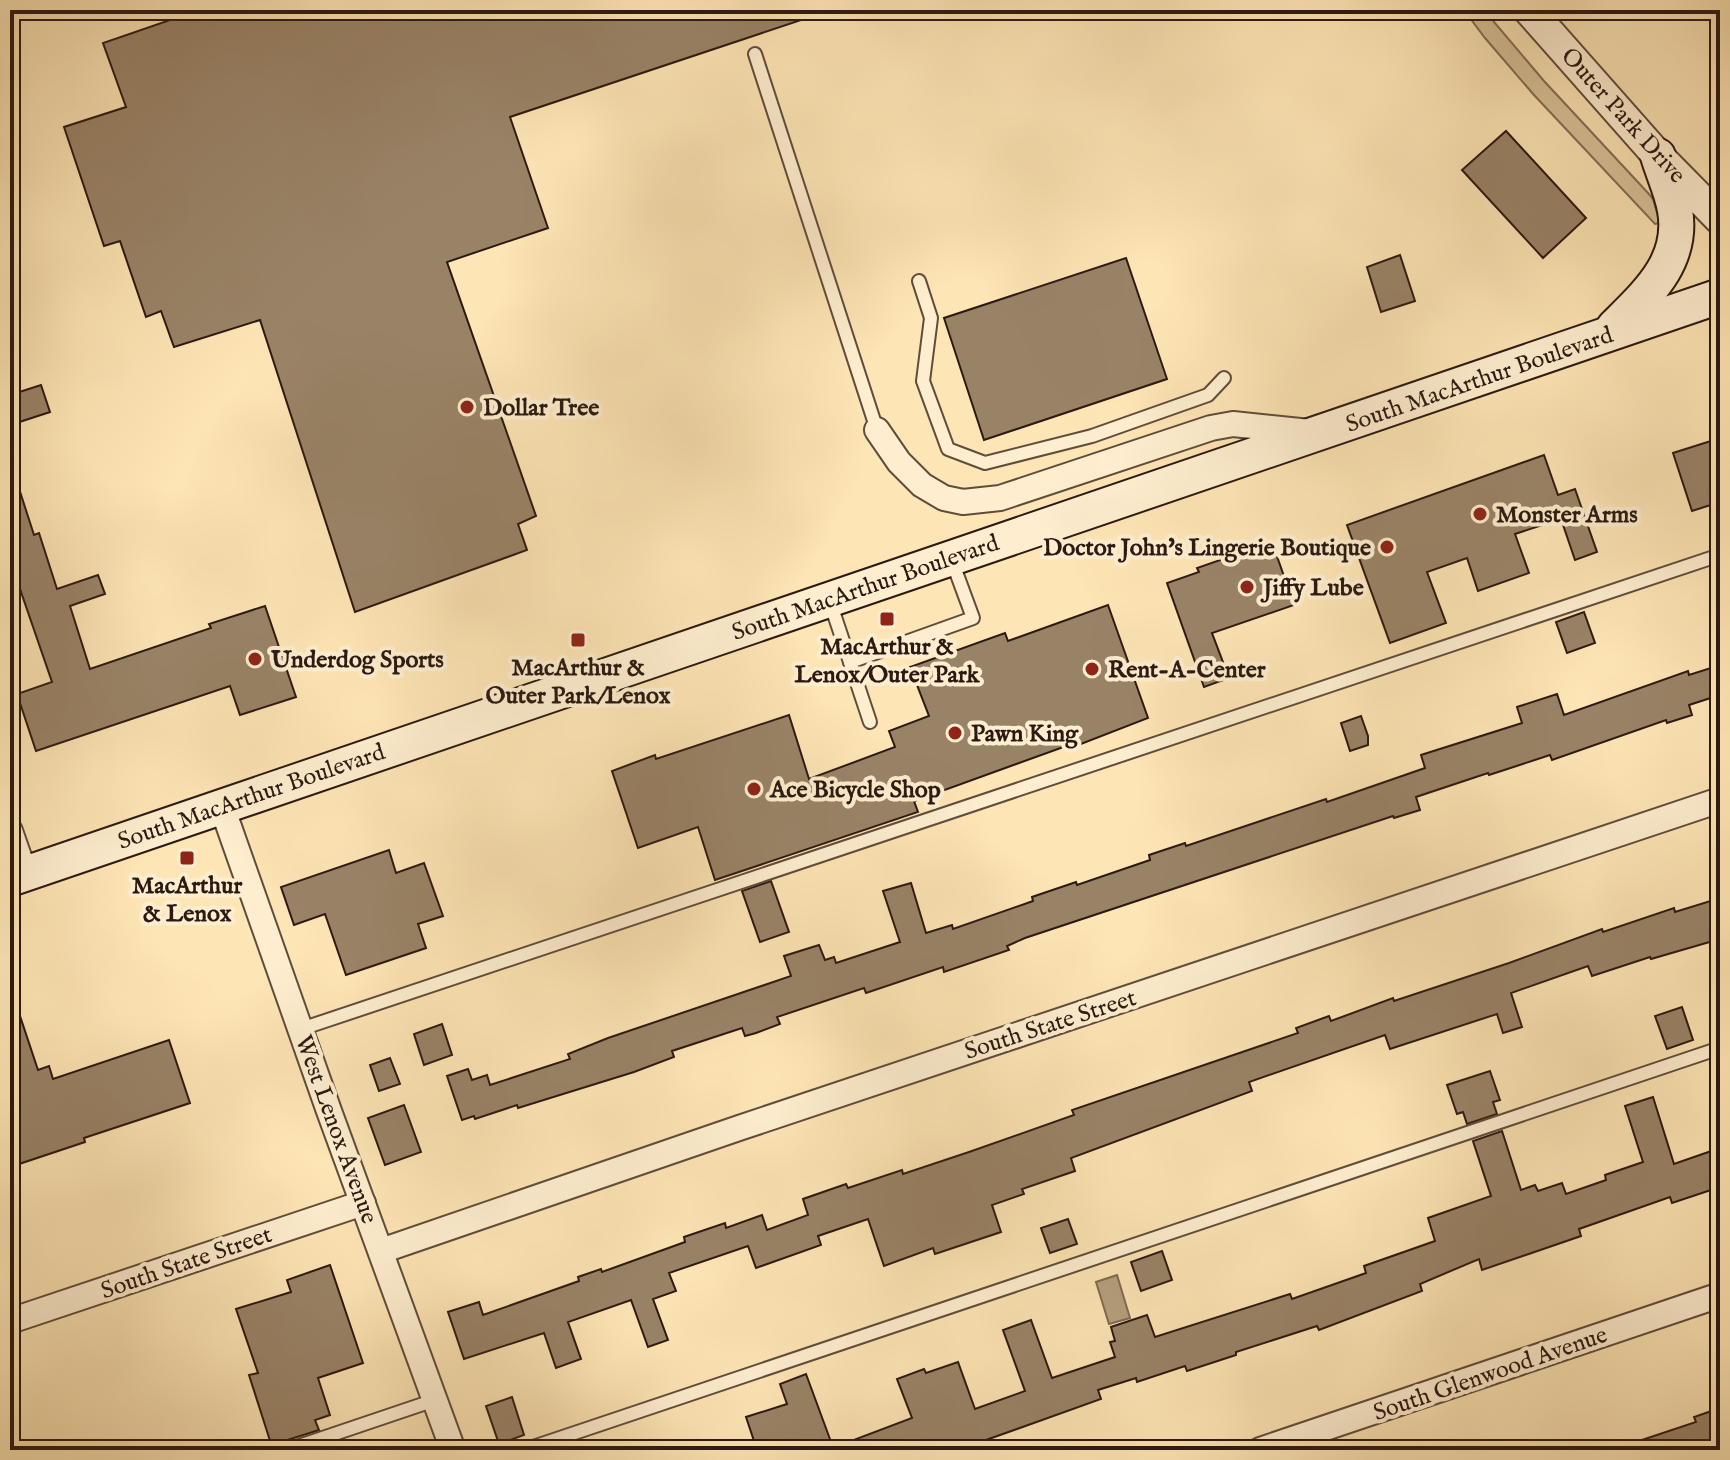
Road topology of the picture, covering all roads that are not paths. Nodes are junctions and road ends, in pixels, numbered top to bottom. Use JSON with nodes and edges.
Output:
{"nodes":[{"id":1,"x":1529,"y":10,"type":"edge"},
{"id":2,"x":755,"y":54,"type":"dead end"},
{"id":3,"x":1658,"y":156,"type":"junction"},
{"id":4,"x":1720,"y":219,"type":"edge"},
{"id":5,"x":919,"y":281,"type":"dead end"},
{"id":6,"x":1720,"y":296,"type":"edge"},
{"id":7,"x":1607,"y":335,"type":"junction"},
{"id":8,"x":1224,"y":378,"type":"dead end"},
{"id":9,"x":877,"y":430,"type":"joint"},
{"id":10,"x":1320,"y":433,"type":"junction"},
{"id":11,"x":1720,"y":555,"type":"edge"},
{"id":12,"x":951,"y":558,"type":"junction"},
{"id":13,"x":829,"y":599,"type":"junction"},
{"id":14,"x":850,"y":662,"type":"junction"},
{"id":15,"x":870,"y":722,"type":"dead end"},
{"id":16,"x":1720,"y":800,"type":"edge"},
{"id":17,"x":222,"y":807,"type":"junction"},
{"id":18,"x":10,"y":831,"type":"edge"},
{"id":19,"x":18,"y":876,"type":"edge"},
{"id":20,"x":301,"y":1029,"type":"junction"},
{"id":21,"x":1720,"y":1048,"type":"edge"},
{"id":22,"x":363,"y":1203,"type":"junction"},
{"id":23,"x":381,"y":1251,"type":"junction"},
{"id":24,"x":1720,"y":1295,"type":"edge"},
{"id":25,"x":10,"y":1321,"type":"edge"},
{"id":26,"x":435,"y":1400,"type":"junction"},
{"id":27,"x":287,"y":1450,"type":"edge"},
{"id":28,"x":453,"y":1450,"type":"edge"},
{"id":29,"x":524,"y":1450,"type":"edge"},
{"id":30,"x":1260,"y":1450,"type":"edge"}],
"edges":[{"from":1,"to":3,"type":"street","name":"Outer Park Drive"},
{"from":2,"to":9,"type":"lane"},
{"from":3,"to":4,"type":"street","name":"Outer Park Drive"},
{"from":3,"to":7,"type":"main road"},
{"from":5,"to":8,"type":"lane"},
{"from":6,"to":7,"type":"main road","name":"South MacArthur Boulevard"},
{"from":7,"to":10,"type":"main road","name":"South MacArthur Boulevard"},
{"from":9,"to":10,"type":"street"},
{"from":10,"to":12,"type":"main road","name":"South MacArthur Boulevard"},
{"from":11,"to":20,"type":"lane"},
{"from":12,"to":13,"type":"main road","name":"South MacArthur Boulevard"},
{"from":12,"to":14,"type":"lane"},
{"from":13,"to":14,"type":"lane"},
{"from":13,"to":17,"type":"main road","name":"South MacArthur Boulevard"},
{"from":14,"to":15,"type":"lane"},
{"from":16,"to":23,"type":"street","name":"South State Street"},
{"from":17,"to":19,"type":"main road","name":"South MacArthur Boulevard"},
{"from":17,"to":20,"type":"street","name":"West Lenox Avenue"},
{"from":18,"to":19,"type":"street"},
{"from":20,"to":22,"type":"street","name":"West Lenox Avenue"},
{"from":21,"to":29,"type":"lane"},
{"from":22,"to":23,"type":"street","name":"West Lenox Avenue"},
{"from":22,"to":25,"type":"street","name":"South State Street"},
{"from":23,"to":26,"type":"street","name":"West Lenox Avenue"},
{"from":24,"to":30,"type":"street","name":"South Glenwood Avenue"},
{"from":26,"to":27,"type":"lane"},
{"from":26,"to":28,"type":"street","name":"West Lenox Avenue"}]}
